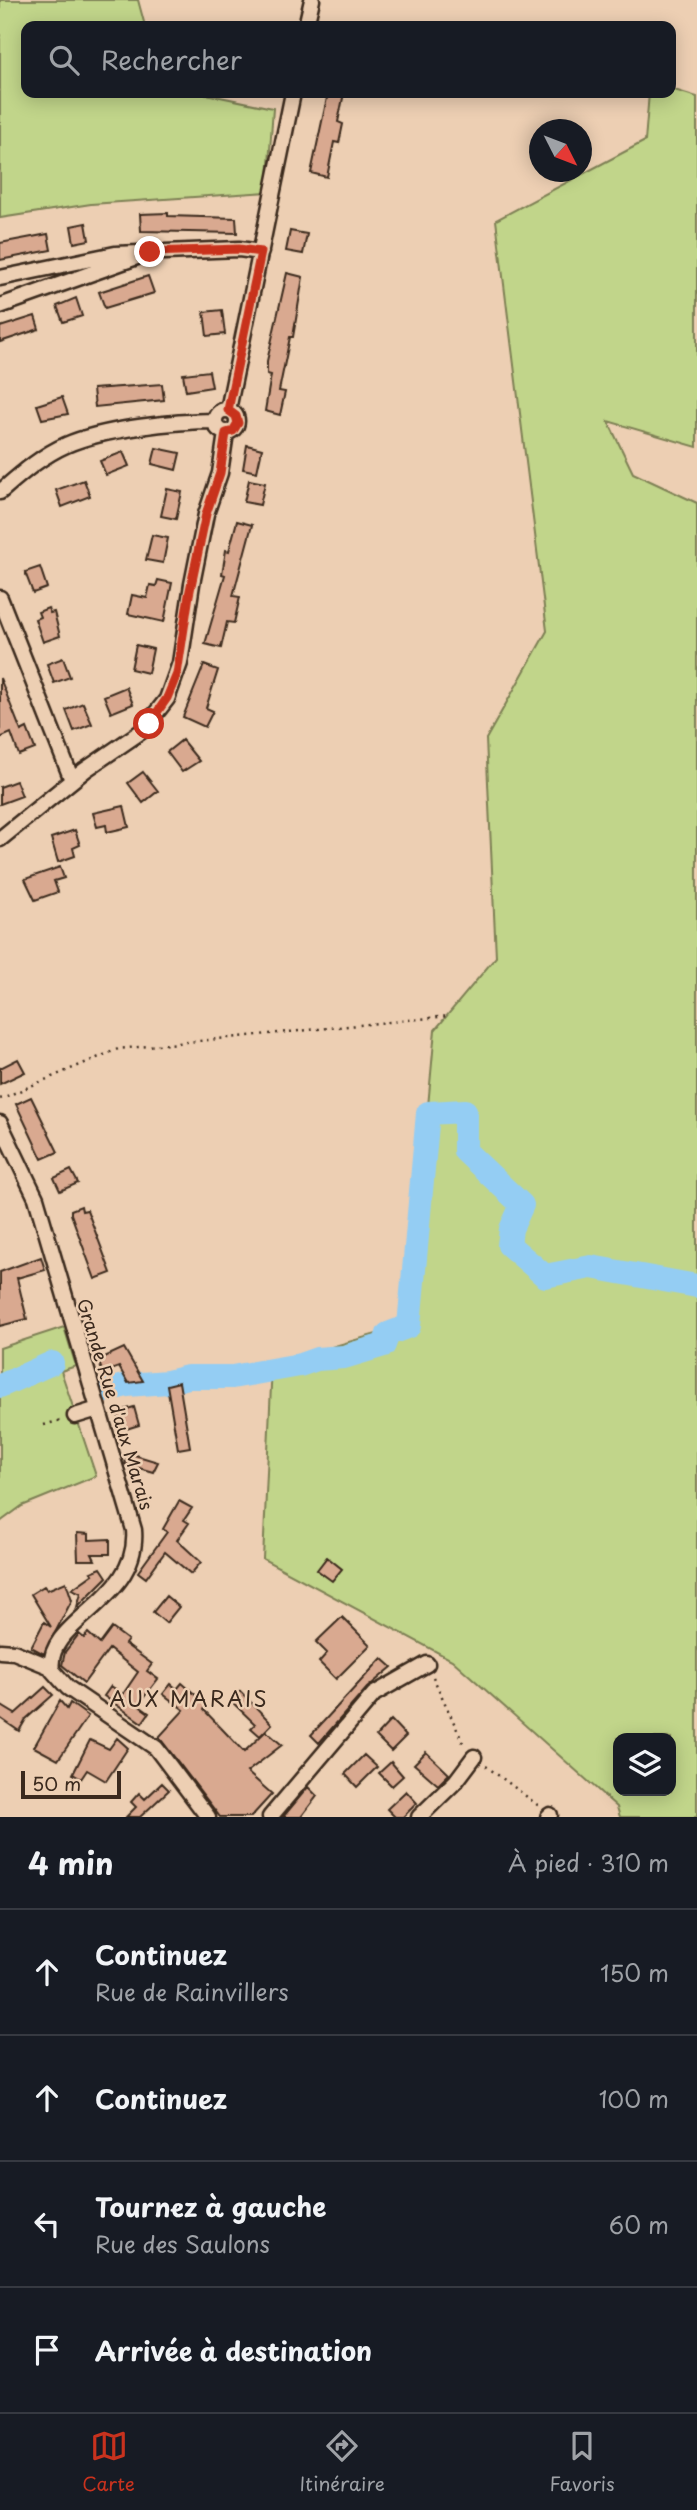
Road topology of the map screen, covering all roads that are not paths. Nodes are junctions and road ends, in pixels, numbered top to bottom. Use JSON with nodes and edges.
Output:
{"nodes":[{"id":1,"x":312,"y":0,"type":"edge"},
{"id":2,"x":307,"y":21,"type":"edge"},
{"id":3,"x":292,"y":98,"type":"edge"},
{"id":4,"x":150,"y":252,"type":"junction"},
{"id":5,"x":261,"y":252,"type":"junction"},
{"id":6,"x":0,"y":278,"type":"edge"},
{"id":7,"x":0,"y":306,"type":"edge"},
{"id":8,"x":228,"y":410,"type":"junction"},
{"id":9,"x":215,"y":421,"type":"junction"},
{"id":10,"x":226,"y":433,"type":"junction"},
{"id":11,"x":0,"y":492,"type":"edge"},
{"id":12,"x":0,"y":598,"type":"edge"},
{"id":13,"x":72,"y":780,"type":"junction"},
{"id":14,"x":0,"y":839,"type":"edge"},
{"id":15,"x":1,"y":1127,"type":"edge"},
{"id":16,"x":98,"y":1409,"type":"junction"},
{"id":17,"x":75,"y":1416,"type":"road end"},
{"id":18,"x":0,"y":1651,"type":"edge"},
{"id":19,"x":427,"y":1664,"type":"road end"},
{"id":20,"x":51,"y":1667,"type":"junction"},
{"id":21,"x":474,"y":1757,"type":"road end"},
{"id":22,"x":208,"y":1817,"type":"edge"},
{"id":23,"x":270,"y":1817,"type":"edge"},
{"id":24,"x":419,"y":1817,"type":"edge"}],
"edges":[{"from":1,"to":2,"type":"street"},
{"from":3,"to":5,"type":"street"},
{"from":4,"to":5,"type":"street"},
{"from":4,"to":6,"type":"street"},
{"from":4,"to":7,"type":"street"},
{"from":5,"to":8,"type":"street"},
{"from":8,"to":9,"type":"street"},
{"from":8,"to":10,"type":"street"},
{"from":9,"to":10,"type":"street"},
{"from":9,"to":11,"type":"street"},
{"from":10,"to":13,"type":"street"},
{"from":12,"to":13,"type":"street"},
{"from":13,"to":14,"type":"street"},
{"from":15,"to":16,"type":"street","name":"Grande Rue d'aux Marais"},
{"from":16,"to":17,"type":"street"},
{"from":16,"to":20,"type":"street","name":"Grande Rue d'aux Marais"},
{"from":18,"to":20,"type":"street"},
{"from":19,"to":23,"type":"street"},
{"from":20,"to":22,"type":"street"},
{"from":21,"to":24,"type":"street"}]}
